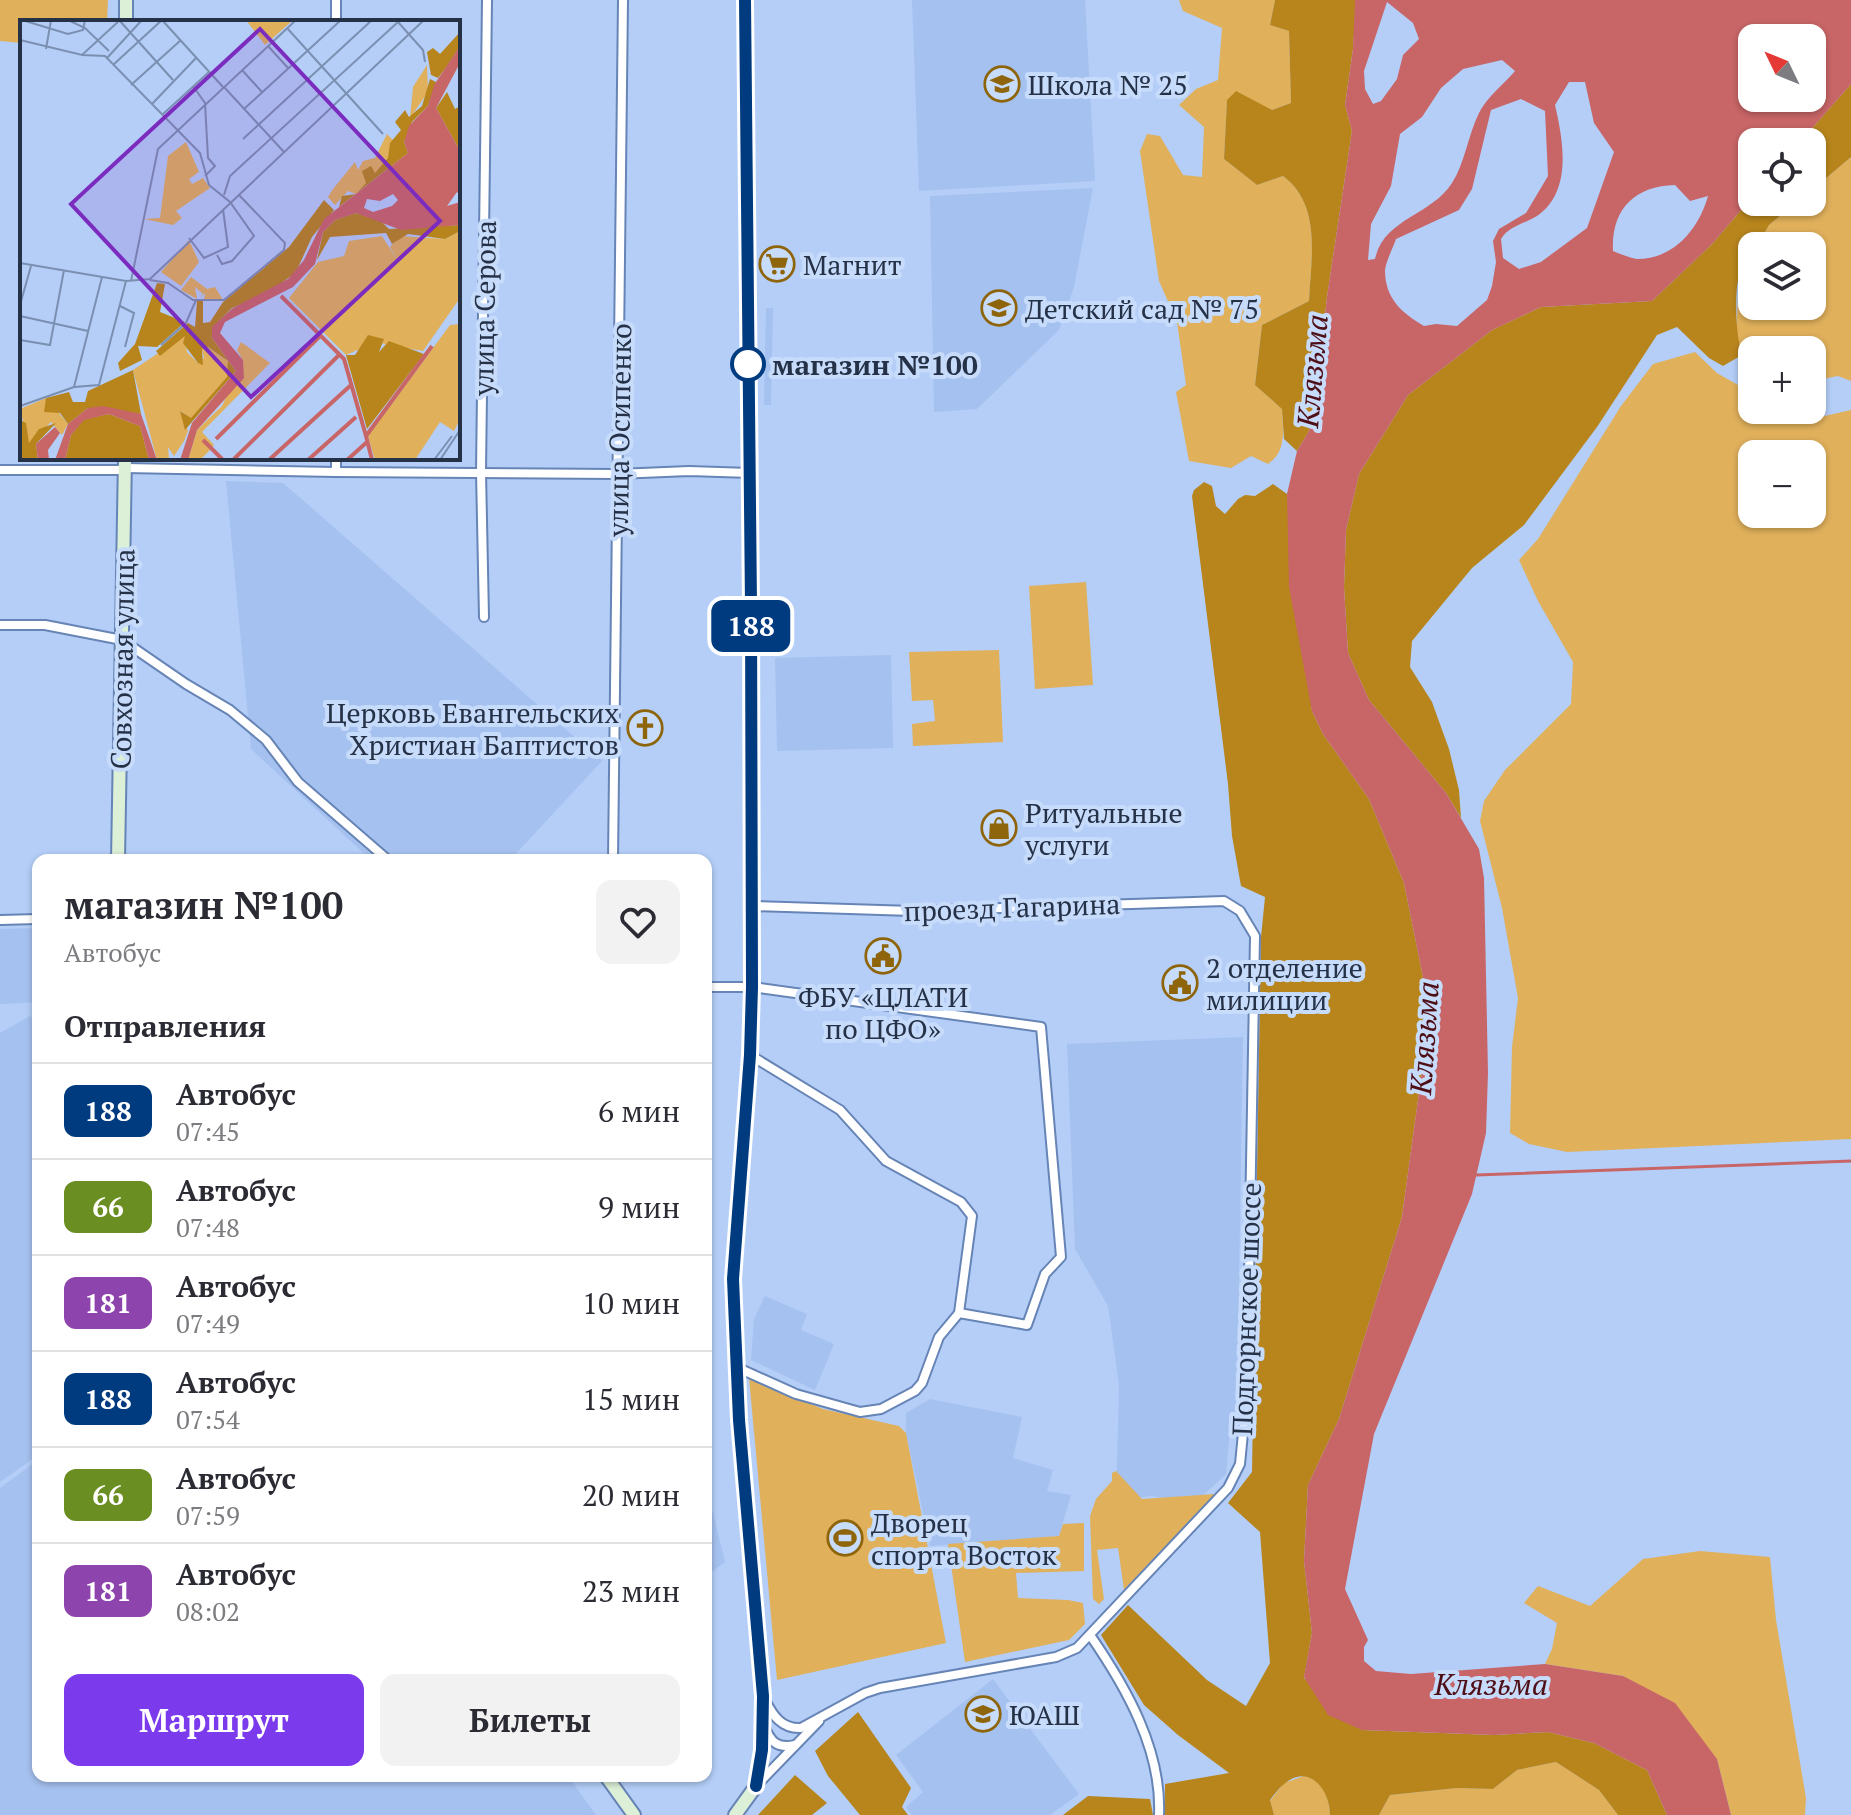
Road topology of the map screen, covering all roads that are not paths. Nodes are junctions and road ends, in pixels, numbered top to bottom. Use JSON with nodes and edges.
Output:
{"nodes":[{"id":1,"x":487,"y":0,"type":"edge"},
{"id":2,"x":623,"y":0,"type":"edge"},
{"id":3,"x":745,"y":0,"type":"edge"},
{"id":4,"x":336,"y":460,"type":"edge"},
{"id":5,"x":125,"y":466,"type":"edge"},
{"id":6,"x":0,"y":470,"type":"edge"},
{"id":7,"x":336,"y":472,"type":"junction"},
{"id":8,"x":481,"y":472,"type":"junction"},
{"id":9,"x":750,"y":473,"type":"junction"},
{"id":10,"x":617,"y":474,"type":"junction"},
{"id":11,"x":484,"y":617,"type":"dead end"},
{"id":12,"x":0,"y":625,"type":"edge"},
{"id":13,"x":122,"y":640,"type":"junction"},
{"id":14,"x":118,"y":854,"type":"edge"},
{"id":15,"x":381,"y":854,"type":"edge"},
{"id":16,"x":613,"y":854,"type":"edge"},
{"id":17,"x":752,"y":906,"type":"junction"},
{"id":18,"x":32,"y":919,"type":"edge"},
{"id":19,"x":0,"y":920,"type":"edge"},
{"id":20,"x":1255,"y":936,"type":"joint"},
{"id":21,"x":712,"y":987,"type":"edge"},
{"id":22,"x":752,"y":987,"type":"junction"},
{"id":23,"x":750,"y":1055,"type":"junction"},
{"id":24,"x":959,"y":1313,"type":"junction"},
{"id":25,"x":736,"y":1367,"type":"junction"},
{"id":26,"x":1090,"y":1635,"type":"junction"},
{"id":27,"x":763,"y":1696,"type":"junction"},
{"id":28,"x":828,"y":1712,"type":"junction"},
{"id":29,"x":762,"y":1721,"type":"junction"},
{"id":30,"x":795,"y":1745,"type":"junction"},
{"id":31,"x":610,"y":1782,"type":"edge"},
{"id":32,"x":756,"y":1786,"type":"junction"},
{"id":33,"x":634,"y":1815,"type":"edge"},
{"id":34,"x":735,"y":1815,"type":"edge"},
{"id":35,"x":1159,"y":1815,"type":"edge"}],
"edges":[{"from":1,"to":8,"type":"street","name":"улица Серова"},
{"from":2,"to":10,"type":"street","name":"улица Осипенко"},
{"from":3,"to":9,"type":"main road"},
{"from":4,"to":7,"type":"street"},
{"from":5,"to":6,"type":"street"},
{"from":5,"to":7,"type":"street"},
{"from":5,"to":13,"type":"main road","name":"Совхозная улица"},
{"from":7,"to":8,"type":"street"},
{"from":8,"to":10,"type":"street"},
{"from":8,"to":11,"type":"street","name":"улица Серова"},
{"from":9,"to":10,"type":"street"},
{"from":9,"to":17,"type":"main road"},
{"from":10,"to":16,"type":"street","name":"улица Осипенко"},
{"from":12,"to":13,"type":"street"},
{"from":13,"to":14,"type":"main road","name":"Совхозная улица"},
{"from":13,"to":15,"type":"street"},
{"from":17,"to":20,"type":"street","name":"проезд Гагарина"},
{"from":17,"to":22,"type":"main road"},
{"from":18,"to":19,"type":"street"},
{"from":20,"to":26,"type":"street","name":"Подгорнское шоссе"},
{"from":21,"to":22,"type":"street"},
{"from":22,"to":23,"type":"main road"},
{"from":22,"to":24,"type":"street"},
{"from":23,"to":24,"type":"street"},
{"from":23,"to":25,"type":"main road"},
{"from":24,"to":25,"type":"street"},
{"from":25,"to":27,"type":"main road"},
{"from":26,"to":28,"type":"street","name":"Подгорнское шоссе"},
{"from":26,"to":35,"type":"street"},
{"from":27,"to":28,"type":"street","name":"Подгорнское шоссе"},
{"from":27,"to":29,"type":"main road"},
{"from":28,"to":30,"type":"street"},
{"from":29,"to":30,"type":"street"},
{"from":29,"to":32,"type":"main road"},
{"from":30,"to":32,"type":"street"},
{"from":31,"to":33,"type":"main road"},
{"from":32,"to":34,"type":"main road"}]}
